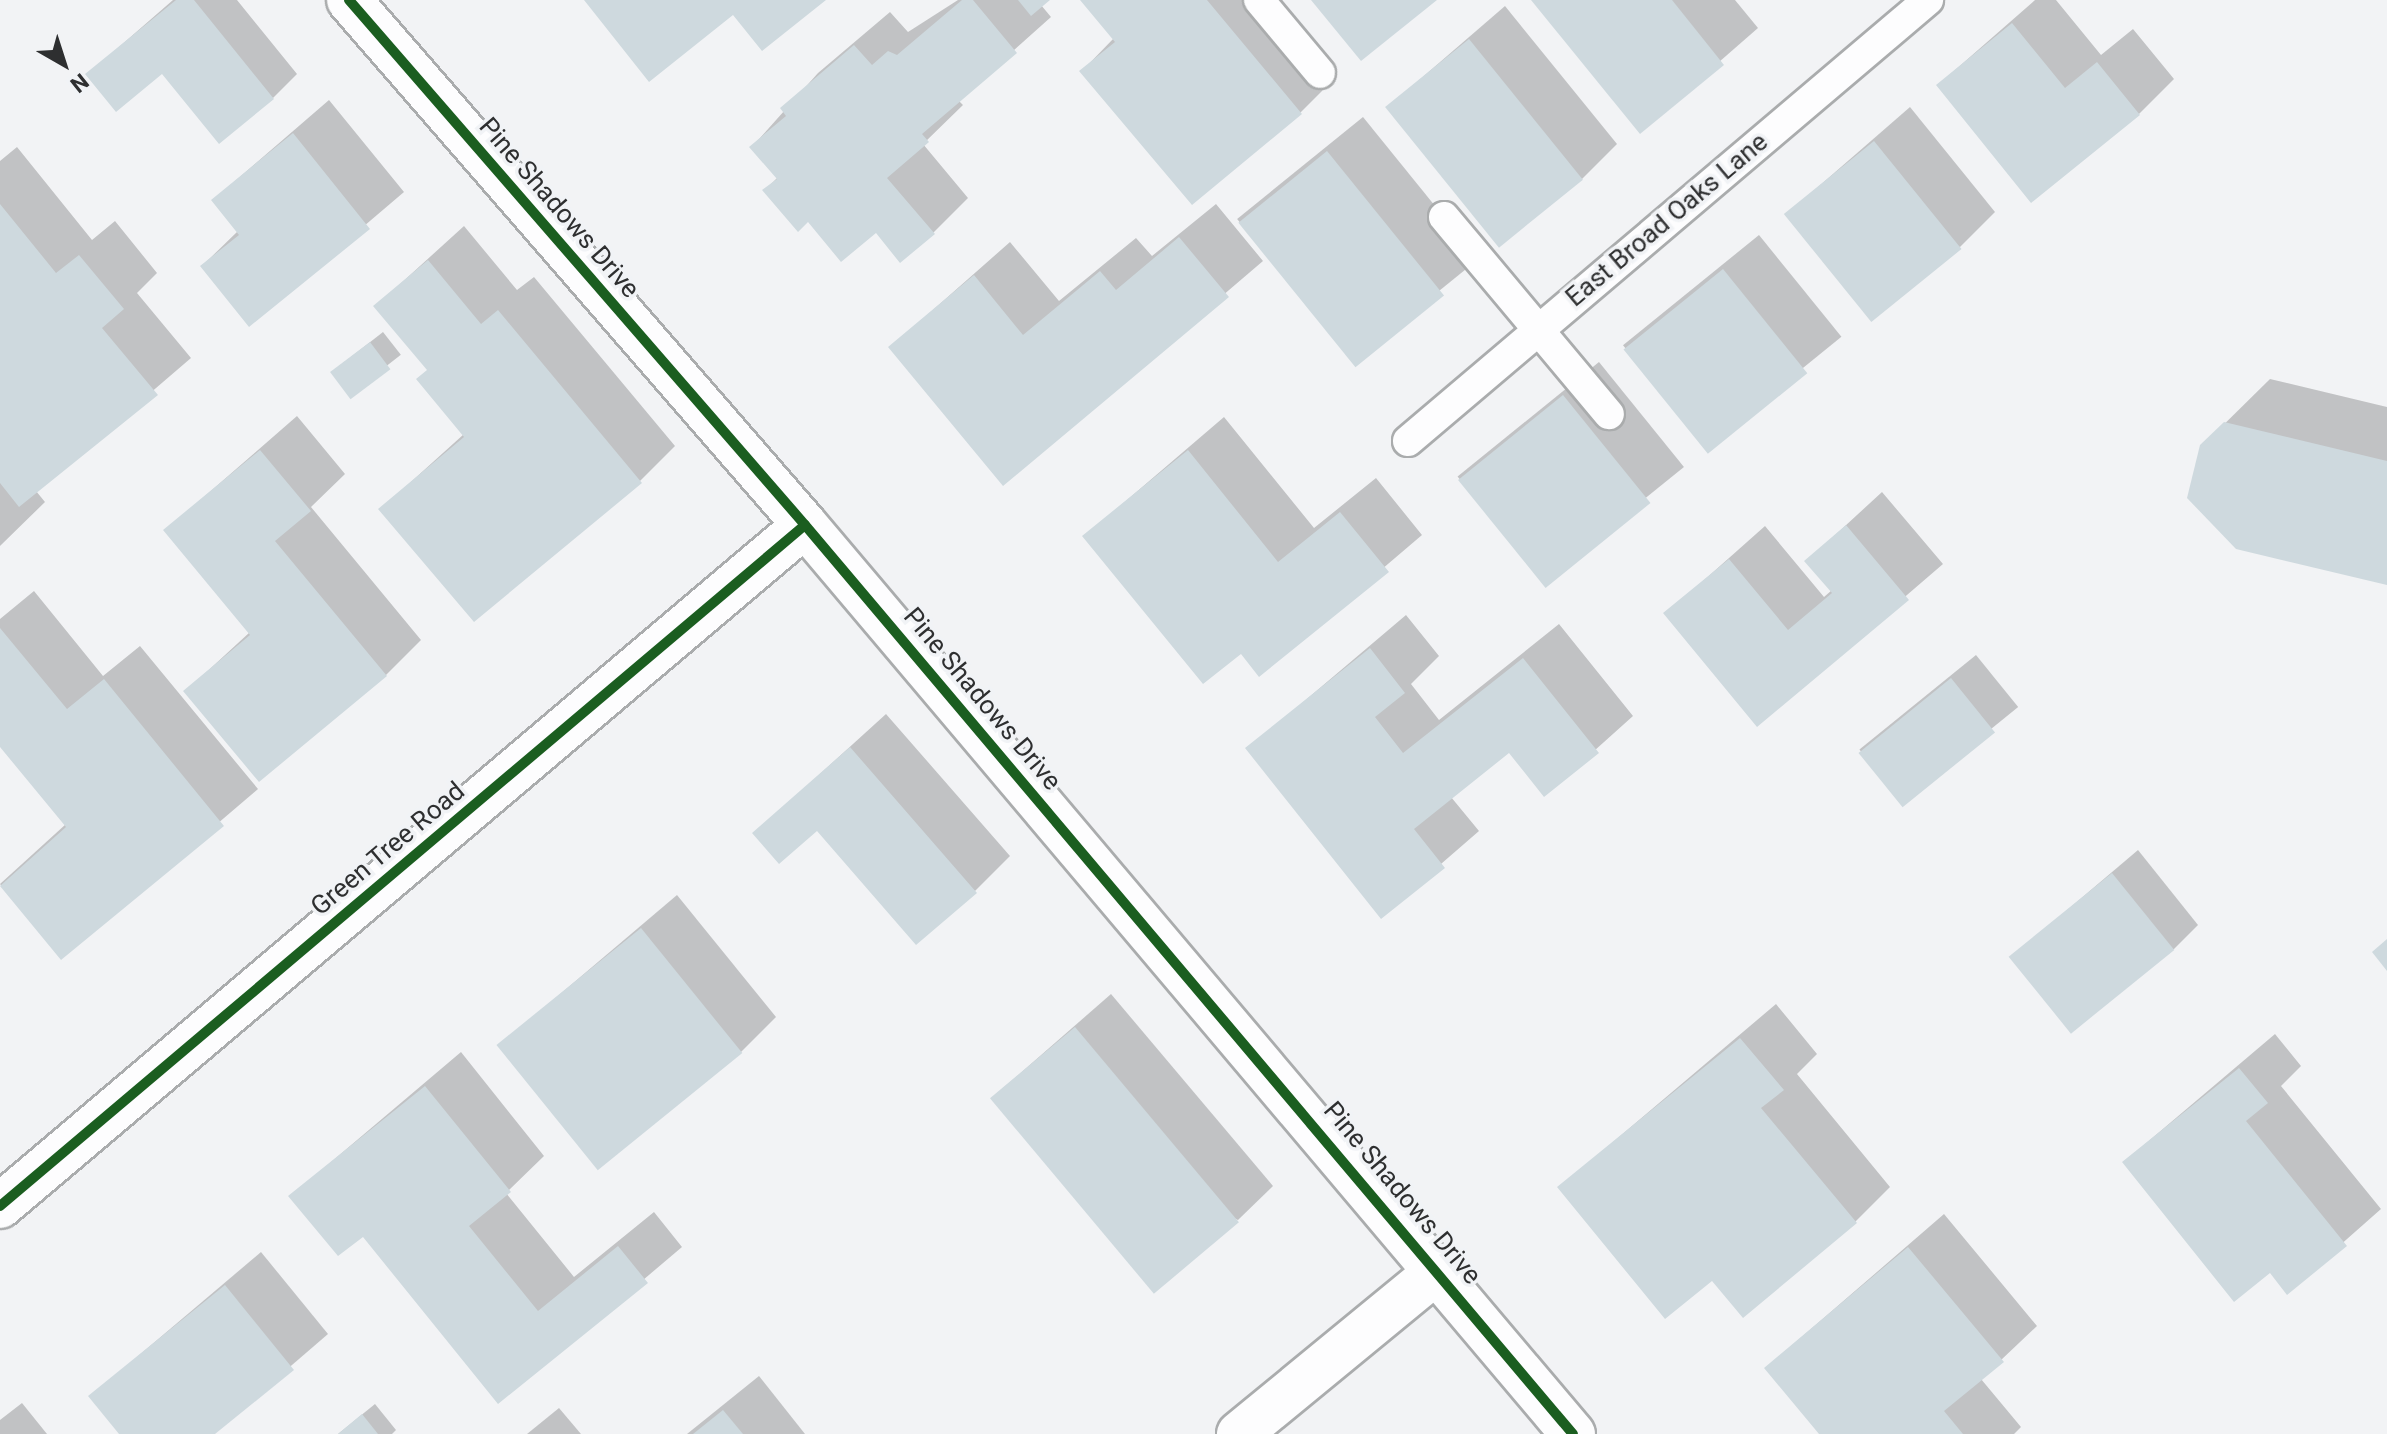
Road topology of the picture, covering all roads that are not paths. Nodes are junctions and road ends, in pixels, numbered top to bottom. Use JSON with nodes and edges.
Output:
{"nodes":[{"id":1,"x":349,"y":0,"type":"edge"},
{"id":2,"x":1259,"y":0,"type":"edge"},
{"id":3,"x":1928,"y":0,"type":"edge"},
{"id":4,"x":1320,"y":73,"type":"dead end"},
{"id":5,"x":1444,"y":217,"type":"dead end"},
{"id":6,"x":1537,"y":329,"type":"junction"},
{"id":7,"x":1609,"y":414,"type":"dead end"},
{"id":8,"x":1408,"y":441,"type":"dead end"},
{"id":9,"x":805,"y":525,"type":"junction"},
{"id":10,"x":0,"y":1206,"type":"edge"},
{"id":11,"x":1439,"y":1270,"type":"junction"},
{"id":12,"x":1239,"y":1434,"type":"edge"},
{"id":13,"x":1573,"y":1434,"type":"edge"}],
"edges":[{"from":1,"to":9,"type":"street","name":"Pine Shadows Drive"},
{"from":2,"to":4,"type":"lane"},
{"from":3,"to":6,"type":"lane","name":"East Broad Oaks Lane"},
{"from":5,"to":6,"type":"lane"},
{"from":6,"to":7,"type":"lane"},
{"from":6,"to":8,"type":"lane","name":"East Broad Oaks Lane"},
{"from":9,"to":10,"type":"street","name":"Green Tree Road"},
{"from":9,"to":11,"type":"street","name":"Pine Shadows Drive"},
{"from":11,"to":12,"type":"street"},
{"from":11,"to":13,"type":"street","name":"Pine Shadows Drive"}]}
